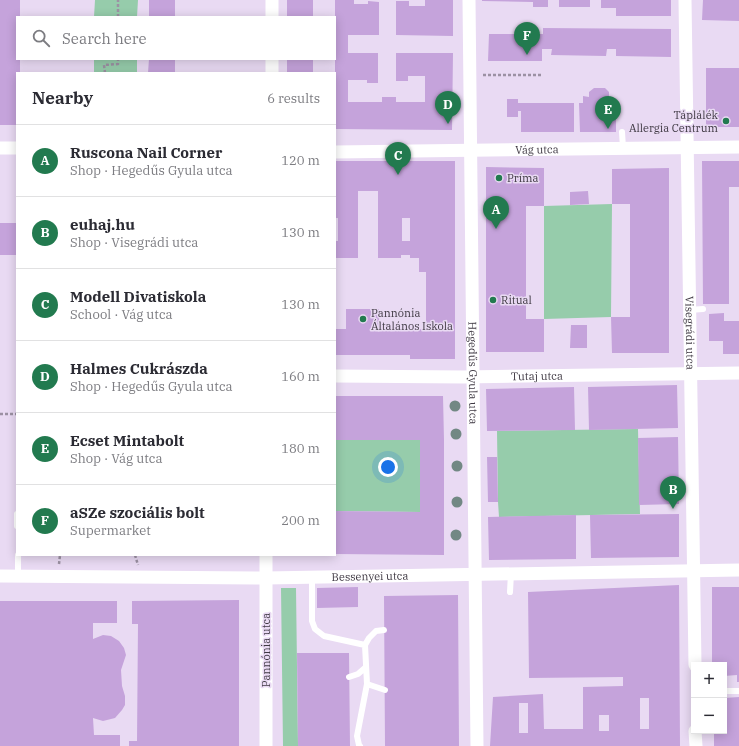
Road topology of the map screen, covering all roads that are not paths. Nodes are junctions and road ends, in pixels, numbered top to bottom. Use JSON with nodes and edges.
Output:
{"nodes":[{"id":1,"x":272,"y":0,"type":"edge"},
{"id":2,"x":469,"y":0,"type":"edge"},
{"id":3,"x":685,"y":0,"type":"edge"},
{"id":4,"x":272,"y":16,"type":"edge"},
{"id":5,"x":272,"y":60,"type":"edge"},
{"id":6,"x":272,"y":72,"type":"edge"},
{"id":7,"x":622,"y":132,"type":"dead end"},
{"id":8,"x":739,"y":147,"type":"edge"},
{"id":9,"x":0,"y":148,"type":"edge"},
{"id":10,"x":16,"y":148,"type":"edge"},
{"id":11,"x":623,"y":148,"type":"junction"},
{"id":12,"x":686,"y":148,"type":"junction"},
{"id":13,"x":471,"y":150,"type":"junction"},
{"id":14,"x":336,"y":152,"type":"edge"},
{"id":15,"x":703,"y":309,"type":"dead end"},
{"id":16,"x":689,"y":310,"type":"junction"},
{"id":17,"x":690,"y":373,"type":"junction"},
{"id":18,"x":739,"y":373,"type":"edge"},
{"id":19,"x":336,"y":376,"type":"edge"},
{"id":20,"x":473,"y":376,"type":"junction"},
{"id":21,"x":18,"y":556,"type":"edge"},
{"id":22,"x":266,"y":556,"type":"edge"},
{"id":23,"x":694,"y":570,"type":"junction"},
{"id":24,"x":739,"y":570,"type":"edge"},
{"id":25,"x":511,"y":573,"type":"junction"},
{"id":26,"x":475,"y":574,"type":"junction"},
{"id":27,"x":0,"y":576,"type":"edge"},
{"id":28,"x":18,"y":576,"type":"junction"},
{"id":29,"x":312,"y":577,"type":"junction"},
{"id":30,"x":266,"y":578,"type":"junction"},
{"id":31,"x":510,"y":592,"type":"dead end"},
{"id":32,"x":384,"y":630,"type":"dead end"},
{"id":33,"x":365,"y":645,"type":"junction"},
{"id":34,"x":695,"y":662,"type":"edge"},
{"id":35,"x":366,"y":667,"type":"junction"},
{"id":36,"x":349,"y":677,"type":"dead end"},
{"id":37,"x":367,"y":684,"type":"junction"},
{"id":38,"x":385,"y":690,"type":"dead end"},
{"id":39,"x":727,"y":691,"type":"edge"},
{"id":40,"x":739,"y":691,"type":"edge"},
{"id":41,"x":695,"y":734,"type":"edge"},
{"id":42,"x":266,"y":746,"type":"edge"},
{"id":43,"x":360,"y":746,"type":"edge"},
{"id":44,"x":477,"y":746,"type":"edge"},
{"id":45,"x":696,"y":746,"type":"edge"}],
"edges":[{"from":1,"to":4,"type":"street"},
{"from":2,"to":13,"type":"street","name":"Hegedűs Gyula utca"},
{"from":3,"to":12,"type":"street","name":"Visegrádi utca"},
{"from":5,"to":6,"type":"street"},
{"from":7,"to":11,"type":"lane"},
{"from":8,"to":12,"type":"street","name":"Vág utca"},
{"from":9,"to":10,"type":"street"},
{"from":11,"to":12,"type":"street","name":"Vág utca"},
{"from":11,"to":13,"type":"street","name":"Vág utca"},
{"from":12,"to":16,"type":"street","name":"Visegrádi utca"},
{"from":13,"to":14,"type":"street","name":"Vág utca"},
{"from":13,"to":20,"type":"street","name":"Hegedűs Gyula utca"},
{"from":15,"to":16,"type":"lane"},
{"from":16,"to":17,"type":"street","name":"Visegrádi utca"},
{"from":17,"to":18,"type":"street","name":"Tutaj utca"},
{"from":17,"to":20,"type":"street","name":"Tutaj utca"},
{"from":17,"to":23,"type":"street","name":"Visegrádi utca"},
{"from":19,"to":20,"type":"street","name":"Tutaj utca"},
{"from":20,"to":26,"type":"street","name":"Hegedűs Gyula utca"},
{"from":21,"to":28,"type":"lane"},
{"from":22,"to":30,"type":"street","name":"Pannónia utca"},
{"from":23,"to":24,"type":"street","name":"Bessenyei utca"},
{"from":23,"to":25,"type":"street","name":"Bessenyei utca"},
{"from":23,"to":34,"type":"street","name":"Visegrádi utca"},
{"from":25,"to":26,"type":"street","name":"Bessenyei utca"},
{"from":25,"to":31,"type":"lane"},
{"from":26,"to":29,"type":"street","name":"Bessenyei utca"},
{"from":26,"to":44,"type":"street","name":"Hegedűs Gyula utca"},
{"from":27,"to":28,"type":"street","name":"Bessenyei utca"},
{"from":28,"to":30,"type":"street","name":"Bessenyei utca"},
{"from":29,"to":30,"type":"street","name":"Bessenyei utca"},
{"from":29,"to":33,"type":"lane"},
{"from":30,"to":42,"type":"street","name":"Pannónia utca"},
{"from":32,"to":33,"type":"lane"},
{"from":33,"to":35,"type":"lane"},
{"from":35,"to":36,"type":"lane"},
{"from":35,"to":37,"type":"lane"},
{"from":37,"to":38,"type":"lane"},
{"from":37,"to":43,"type":"lane"},
{"from":39,"to":40,"type":"lane"},
{"from":41,"to":45,"type":"street"}]}
